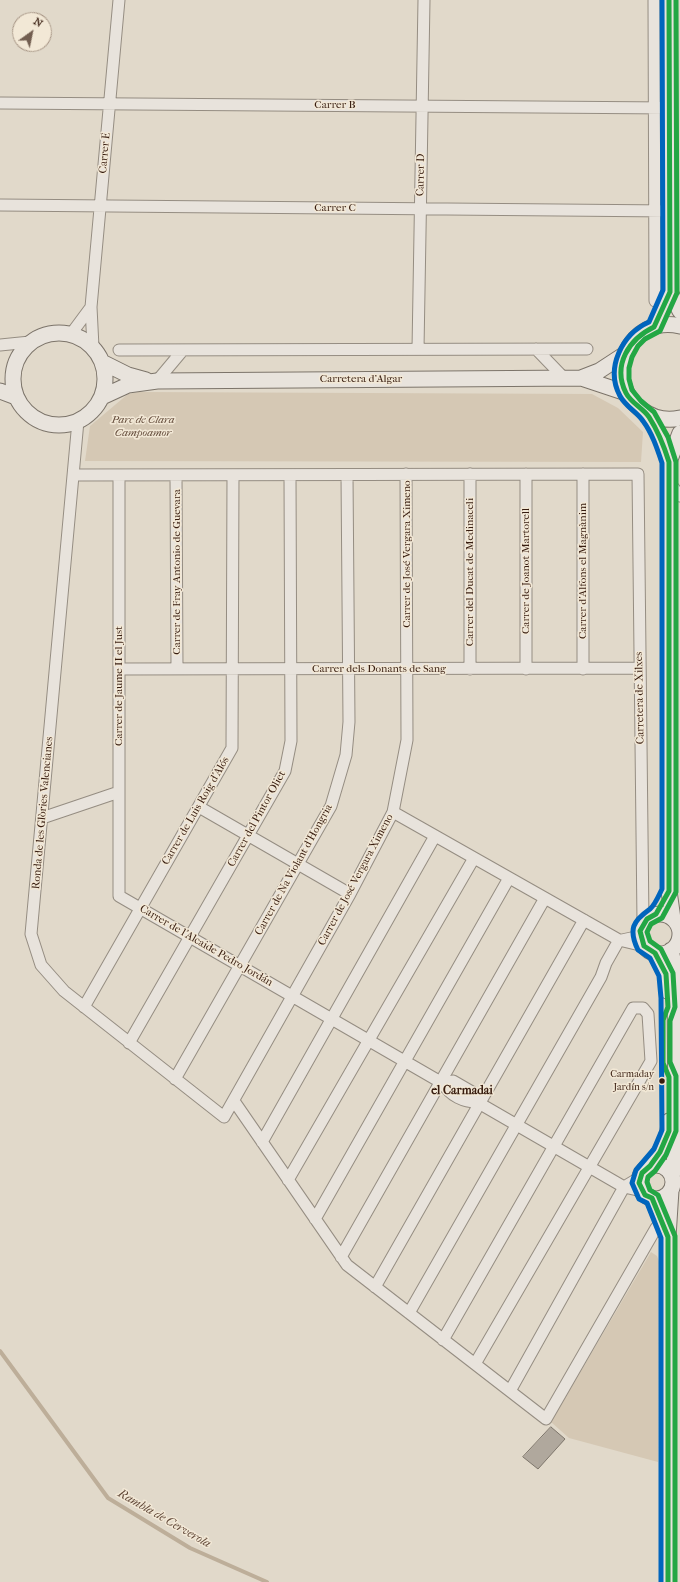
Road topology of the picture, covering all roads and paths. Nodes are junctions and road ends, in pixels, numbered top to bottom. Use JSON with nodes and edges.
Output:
{"nodes":[{"id":1,"x":119,"y":0,"type":"edge"},
{"id":2,"x":424,"y":0,"type":"edge"},
{"id":3,"x":645,"y":0,"type":"edge"},
{"id":4,"x":654,"y":0,"type":"edge"},
{"id":5,"x":670,"y":0,"type":"edge"},
{"id":6,"x":0,"y":103,"type":"edge"},
{"id":7,"x":109,"y":104,"type":"junction"},
{"id":8,"x":422,"y":106,"type":"junction"},
{"id":9,"x":654,"y":108,"type":"junction"},
{"id":10,"x":670,"y":108,"type":"junction"},
{"id":11,"x":0,"y":205,"type":"edge"},
{"id":12,"x":100,"y":206,"type":"junction"},
{"id":13,"x":420,"y":209,"type":"junction"},
{"id":14,"x":654,"y":210,"type":"junction"},
{"id":15,"x":670,"y":210,"type":"junction"},
{"id":16,"x":670,"y":292,"type":"junction"},
{"id":17,"x":655,"y":300,"type":"dead end"},
{"id":18,"x":91,"y":307,"type":"junction"},
{"id":19,"x":680,"y":311,"type":"edge"},
{"id":20,"x":680,"y":326,"type":"edge"},
{"id":21,"x":654,"y":327,"type":"junction"},
{"id":22,"x":71,"y":334,"type":"junction"},
{"id":23,"x":30,"y":342,"type":"junction"},
{"id":24,"x":0,"y":345,"type":"edge"},
{"id":25,"x":93,"y":347,"type":"junction"},
{"id":26,"x":418,"y":349,"type":"junction"},
{"id":27,"x":536,"y":349,"type":"junction"},
{"id":28,"x":587,"y":349,"type":"dead end"},
{"id":29,"x":119,"y":350,"type":"dead end"},
{"id":30,"x":183,"y":350,"type":"junction"},
{"id":31,"x":625,"y":354,"type":"junction"},
{"id":32,"x":102,"y":362,"type":"junction"},
{"id":33,"x":15,"y":363,"type":"junction"},
{"id":34,"x":0,"y":372,"type":"edge"},
{"id":35,"x":564,"y":378,"type":"junction"},
{"id":36,"x":581,"y":378,"type":"junction"},
{"id":37,"x":154,"y":381,"type":"junction"},
{"id":38,"x":0,"y":391,"type":"edge"},
{"id":39,"x":626,"y":393,"type":"junction"},
{"id":40,"x":16,"y":397,"type":"junction"},
{"id":41,"x":102,"y":397,"type":"junction"},
{"id":42,"x":648,"y":414,"type":"junction"},
{"id":43,"x":680,"y":418,"type":"edge"},
{"id":44,"x":78,"y":421,"type":"junction"},
{"id":45,"x":680,"y":433,"type":"edge"},
{"id":46,"x":669,"y":462,"type":"junction"},
{"id":47,"x":406,"y":474,"type":"junction"},
{"id":48,"x":470,"y":474,"type":"junction"},
{"id":49,"x":526,"y":474,"type":"junction"},
{"id":50,"x":583,"y":474,"type":"junction"},
{"id":51,"x":74,"y":475,"type":"junction"},
{"id":52,"x":119,"y":475,"type":"junction"},
{"id":53,"x":176,"y":475,"type":"junction"},
{"id":54,"x":233,"y":475,"type":"junction"},
{"id":55,"x":290,"y":475,"type":"junction"},
{"id":56,"x":347,"y":475,"type":"junction"},
{"id":57,"x":669,"y":482,"type":"junction"},
{"id":58,"x":680,"y":496,"type":"edge"},
{"id":59,"x":639,"y":668,"type":"junction"},
{"id":60,"x":177,"y":669,"type":"junction"},
{"id":61,"x":233,"y":669,"type":"junction"},
{"id":62,"x":291,"y":669,"type":"junction"},
{"id":63,"x":348,"y":669,"type":"junction"},
{"id":64,"x":407,"y":669,"type":"junction"},
{"id":65,"x":470,"y":669,"type":"junction"},
{"id":66,"x":526,"y":669,"type":"junction"},
{"id":67,"x":583,"y":669,"type":"junction"},
{"id":68,"x":119,"y":670,"type":"junction"},
{"id":69,"x":119,"y":792,"type":"junction"},
{"id":70,"x":199,"y":807,"type":"junction"},
{"id":71,"x":393,"y":812,"type":"junction"},
{"id":72,"x":42,"y":818,"type":"junction"},
{"id":73,"x":248,"y":835,"type":"junction"},
{"id":74,"x":435,"y":836,"type":"junction"},
{"id":75,"x":474,"y":858,"type":"junction"},
{"id":76,"x":298,"y":864,"type":"junction"},
{"id":77,"x":509,"y":878,"type":"junction"},
{"id":78,"x":669,"y":891,"type":"junction"},
{"id":79,"x":350,"y":894,"type":"junction"},
{"id":80,"x":119,"y":896,"type":"joint"},
{"id":81,"x":545,"y":898,"type":"junction"},
{"id":82,"x":140,"y":909,"type":"junction"},
{"id":83,"x":656,"y":914,"type":"junction"},
{"id":84,"x":584,"y":920,"type":"junction"},
{"id":85,"x":677,"y":930,"type":"edge"},
{"id":86,"x":190,"y":937,"type":"junction"},
{"id":87,"x":645,"y":938,"type":"junction"},
{"id":88,"x":619,"y":940,"type":"junction"},
{"id":89,"x":239,"y":966,"type":"junction"},
{"id":90,"x":293,"y":996,"type":"junction"},
{"id":91,"x":84,"y":1007,"type":"junction"},
{"id":92,"x":332,"y":1019,"type":"junction"},
{"id":93,"x":369,"y":1040,"type":"junction"},
{"id":94,"x":129,"y":1043,"type":"junction"},
{"id":95,"x":405,"y":1061,"type":"junction"},
{"id":96,"x":175,"y":1078,"type":"junction"},
{"id":97,"x":443,"y":1083,"type":"junction"},
{"id":98,"x":234,"y":1101,"type":"junction"},
{"id":99,"x":478,"y":1103,"type":"junction"},
{"id":100,"x":224,"y":1117,"type":"joint"},
{"id":101,"x":516,"y":1125,"type":"junction"},
{"id":102,"x":262,"y":1142,"type":"junction"},
{"id":103,"x":553,"y":1146,"type":"junction"},
{"id":104,"x":650,"y":1166,"type":"junction"},
{"id":105,"x":589,"y":1167,"type":"junction"},
{"id":106,"x":674,"y":1174,"type":"edge"},
{"id":107,"x":288,"y":1180,"type":"junction"},
{"id":108,"x":624,"y":1187,"type":"junction"},
{"id":109,"x":645,"y":1189,"type":"junction"},
{"id":110,"x":316,"y":1219,"type":"junction"},
{"id":111,"x":662,"y":1220,"type":"junction"},
{"id":112,"x":668,"y":1238,"type":"junction"},
{"id":113,"x":341,"y":1257,"type":"junction"},
{"id":114,"x":375,"y":1287,"type":"junction"},
{"id":115,"x":408,"y":1313,"type":"junction"},
{"id":116,"x":443,"y":1340,"type":"junction"},
{"id":117,"x":475,"y":1364,"type":"junction"},
{"id":118,"x":510,"y":1391,"type":"junction"},
{"id":119,"x":668,"y":1582,"type":"edge"}],
"edges":[{"from":1,"to":7,"type":"street","name":"Carrer E"},
{"from":2,"to":8,"type":"street","name":"Carrer D"},
{"from":3,"to":4,"type":"street"},
{"from":4,"to":5,"type":"street"},
{"from":4,"to":9,"type":"street"},
{"from":5,"to":10,"type":"main road"},
{"from":6,"to":7,"type":"street","name":"Carrer B"},
{"from":7,"to":8,"type":"street","name":"Carrer B"},
{"from":7,"to":12,"type":"street","name":"Carrer E"},
{"from":8,"to":9,"type":"street","name":"Carrer B"},
{"from":8,"to":13,"type":"street","name":"Carrer D"},
{"from":9,"to":10,"type":"street","name":"Carrer B"},
{"from":9,"to":14,"type":"street"},
{"from":10,"to":15,"type":"main road"},
{"from":11,"to":12,"type":"street","name":"Carrer C"},
{"from":12,"to":13,"type":"street","name":"Carrer C"},
{"from":12,"to":18,"type":"street","name":"Carrer E"},
{"from":13,"to":14,"type":"street","name":"Carrer C"},
{"from":13,"to":26,"type":"street","name":"Carrer D"},
{"from":14,"to":15,"type":"street","name":"Carrer C"},
{"from":14,"to":17,"type":"street"},
{"from":15,"to":16,"type":"main road"},
{"from":16,"to":19,"type":"main road"},
{"from":16,"to":21,"type":"main road"},
{"from":18,"to":22,"type":"street"},
{"from":18,"to":25,"type":"street","name":"Carrer E"},
{"from":20,"to":21,"type":"main road"},
{"from":21,"to":31,"type":"main road"},
{"from":22,"to":23,"type":"main road"},
{"from":22,"to":25,"type":"main road"},
{"from":23,"to":24,"type":"street"},
{"from":23,"to":33,"type":"main road"},
{"from":25,"to":32,"type":"main road"},
{"from":26,"to":27,"type":"street"},
{"from":26,"to":30,"type":"street"},
{"from":27,"to":28,"type":"street"},
{"from":27,"to":35,"type":"street"},
{"from":29,"to":30,"type":"street"},
{"from":30,"to":37,"type":"street"},
{"from":31,"to":36,"type":"main road","name":"Carretera d'Algar"},
{"from":31,"to":39,"type":"main road"},
{"from":32,"to":37,"type":"main road","name":"Carretera d'Algar"},
{"from":32,"to":41,"type":"main road"},
{"from":33,"to":34,"type":"main road"},
{"from":33,"to":40,"type":"main road"},
{"from":35,"to":36,"type":"main road","name":"Carretera d'Algar"},
{"from":35,"to":37,"type":"main road","name":"Carretera d'Algar"},
{"from":36,"to":39,"type":"main road","name":"Carretera d'Algar"},
{"from":37,"to":41,"type":"main road","name":"Carretera d'Algar"},
{"from":38,"to":40,"type":"main road"},
{"from":39,"to":42,"type":"main road"},
{"from":40,"to":44,"type":"main road"},
{"from":41,"to":44,"type":"main road"},
{"from":42,"to":43,"type":"main road"},
{"from":42,"to":46,"type":"main road"},
{"from":44,"to":51,"type":"street","name":"Ronda de les Glòries Valencianes"},
{"from":45,"to":46,"type":"main road"},
{"from":46,"to":57,"type":"main road"},
{"from":47,"to":48,"type":"street"},
{"from":47,"to":56,"type":"street"},
{"from":47,"to":64,"type":"street","name":"Carrer de José Vergara Ximeno"},
{"from":48,"to":49,"type":"street"},
{"from":48,"to":65,"type":"street","name":"Carrer del Ducat de Medinaceli"},
{"from":49,"to":50,"type":"street"},
{"from":49,"to":66,"type":"street","name":"Carrer de Joanot Martorell"},
{"from":50,"to":59,"type":"street","name":"Carretera de Xilxes"},
{"from":50,"to":67,"type":"street","name":"Carrer d'Alfons el Magnànim"},
{"from":51,"to":52,"type":"street"},
{"from":51,"to":72,"type":"street","name":"Ronda de les Glòries Valencianes"},
{"from":52,"to":53,"type":"street"},
{"from":52,"to":68,"type":"street","name":"Carrer de Jaume II el Just"},
{"from":53,"to":54,"type":"street"},
{"from":53,"to":60,"type":"street","name":"Carrer de Fray Antonio de Guevara"},
{"from":54,"to":55,"type":"street"},
{"from":54,"to":61,"type":"street","name":"Carrer de Luis Roig d'Alós"},
{"from":55,"to":56,"type":"street"},
{"from":55,"to":62,"type":"street","name":"Carrer del Pintor Oliet"},
{"from":56,"to":63,"type":"street","name":"Carrer de Na Violant d'Hongria"},
{"from":57,"to":58,"type":"street"},
{"from":57,"to":78,"type":"main road"},
{"from":59,"to":67,"type":"street","name":"Carrer dels Donants de Sang"},
{"from":59,"to":87,"type":"street","name":"Carretera de Xilxes"},
{"from":60,"to":61,"type":"street","name":"Carrer dels Donants de Sang"},
{"from":60,"to":68,"type":"street","name":"Carrer dels Donants de Sang"},
{"from":61,"to":62,"type":"street","name":"Carrer dels Donants de Sang"},
{"from":61,"to":70,"type":"street","name":"Carrer de Luis Roig d'Alós"},
{"from":62,"to":63,"type":"street","name":"Carrer dels Donants de Sang"},
{"from":62,"to":73,"type":"street","name":"Carrer del Pintor Oliet"},
{"from":63,"to":64,"type":"street","name":"Carrer dels Donants de Sang"},
{"from":63,"to":76,"type":"street","name":"Carrer de Na Violant d'Hongria"},
{"from":64,"to":65,"type":"street","name":"Carrer dels Donants de Sang"},
{"from":64,"to":71,"type":"street","name":"Carrer de José Vergara Ximeno"},
{"from":65,"to":66,"type":"street","name":"Carrer dels Donants de Sang"},
{"from":66,"to":67,"type":"street","name":"Carrer dels Donants de Sang"},
{"from":68,"to":69,"type":"street","name":"Carrer de Jaume II el Just"},
{"from":69,"to":72,"type":"street"},
{"from":69,"to":80,"type":"street","name":"Carrer de Jaume II el Just"},
{"from":70,"to":73,"type":"street"},
{"from":70,"to":82,"type":"street","name":"Carrer de Luis Roig d'Alós"},
{"from":71,"to":74,"type":"street"},
{"from":71,"to":79,"type":"street","name":"Carrer de José Vergara Ximeno"},
{"from":72,"to":91,"type":"street","name":"Ronda de les Glòries Valencianes"},
{"from":73,"to":76,"type":"street"},
{"from":73,"to":86,"type":"street","name":"Carrer del Pintor Oliet"},
{"from":74,"to":75,"type":"street"},
{"from":74,"to":92,"type":"street"},
{"from":75,"to":77,"type":"street"},
{"from":75,"to":93,"type":"street"},
{"from":76,"to":79,"type":"street"},
{"from":76,"to":89,"type":"street","name":"Carrer de Na Violant d'Hongria"},
{"from":77,"to":81,"type":"street"},
{"from":77,"to":95,"type":"street"},
{"from":78,"to":83,"type":"main road"},
{"from":78,"to":85,"type":"main road"},
{"from":79,"to":90,"type":"street","name":"Carrer de José Vergara Ximeno"},
{"from":80,"to":82,"type":"street","name":"Carrer de l'Alcaide Pedro Jordán"},
{"from":81,"to":84,"type":"street"},
{"from":81,"to":97,"type":"street"},
{"from":82,"to":86,"type":"street","name":"Carrer de l'Alcaide Pedro Jordán"},
{"from":82,"to":91,"type":"street","name":"Carrer de Luis Roig d'Alós"},
{"from":83,"to":85,"type":"main road"},
{"from":83,"to":87,"type":"main road"},
{"from":84,"to":88,"type":"street"},
{"from":84,"to":99,"type":"street"},
{"from":85,"to":87,"type":"main road"},
{"from":85,"to":106,"type":"main road"},
{"from":86,"to":89,"type":"street","name":"Carrer de l'Alcaide Pedro Jordán"},
{"from":86,"to":94,"type":"street","name":"Carrer del Pintor Oliet"},
{"from":87,"to":88,"type":"street"},
{"from":87,"to":104,"type":"main road","name":"Carretera de Xilxes"},
{"from":88,"to":101,"type":"street"},
{"from":89,"to":90,"type":"street","name":"Carrer de l'Alcaide Pedro Jordán"},
{"from":89,"to":96,"type":"street","name":"Carrer de Na Violant d'Hongria"},
{"from":90,"to":92,"type":"street","name":"Carrer de l'Alcaide Pedro Jordán"},
{"from":90,"to":98,"type":"street","name":"Carrer de José Vergara Ximeno"},
{"from":91,"to":94,"type":"street","name":"Ronda de les Glòries Valencianes"},
{"from":92,"to":93,"type":"street","name":"Carrer de l'Alcaide Pedro Jordán"},
{"from":92,"to":102,"type":"street"},
{"from":93,"to":95,"type":"street","name":"Carrer de l'Alcaide Pedro Jordán"},
{"from":93,"to":107,"type":"street"},
{"from":94,"to":96,"type":"street","name":"Ronda de les Glòries Valencianes"},
{"from":95,"to":97,"type":"street","name":"Carrer de l'Alcaide Pedro Jordán"},
{"from":95,"to":110,"type":"street"},
{"from":96,"to":100,"type":"street","name":"Ronda de les Glòries Valencianes"},
{"from":97,"to":99,"type":"street"},
{"from":97,"to":113,"type":"street"},
{"from":98,"to":100,"type":"street","name":"Carrer de José Vergara Ximeno"},
{"from":98,"to":102,"type":"street"},
{"from":99,"to":101,"type":"street"},
{"from":99,"to":114,"type":"street"},
{"from":101,"to":103,"type":"street"},
{"from":101,"to":115,"type":"street"},
{"from":102,"to":107,"type":"street"},
{"from":103,"to":105,"type":"street"},
{"from":103,"to":105,"type":"street"},
{"from":103,"to":116,"type":"street"},
{"from":104,"to":106,"type":"main road"},
{"from":104,"to":109,"type":"main road"},
{"from":105,"to":108,"type":"street"},
{"from":105,"to":117,"type":"street"},
{"from":106,"to":109,"type":"main road"},
{"from":106,"to":112,"type":"main road"},
{"from":107,"to":110,"type":"street"},
{"from":108,"to":109,"type":"street"},
{"from":108,"to":118,"type":"street"},
{"from":109,"to":111,"type":"main road"},
{"from":110,"to":113,"type":"street"},
{"from":111,"to":112,"type":"main road"},
{"from":111,"to":118,"type":"street"},
{"from":112,"to":119,"type":"main road"},
{"from":113,"to":114,"type":"street"},
{"from":114,"to":115,"type":"street"},
{"from":115,"to":116,"type":"street"},
{"from":116,"to":117,"type":"street"},
{"from":117,"to":118,"type":"street"}]}
